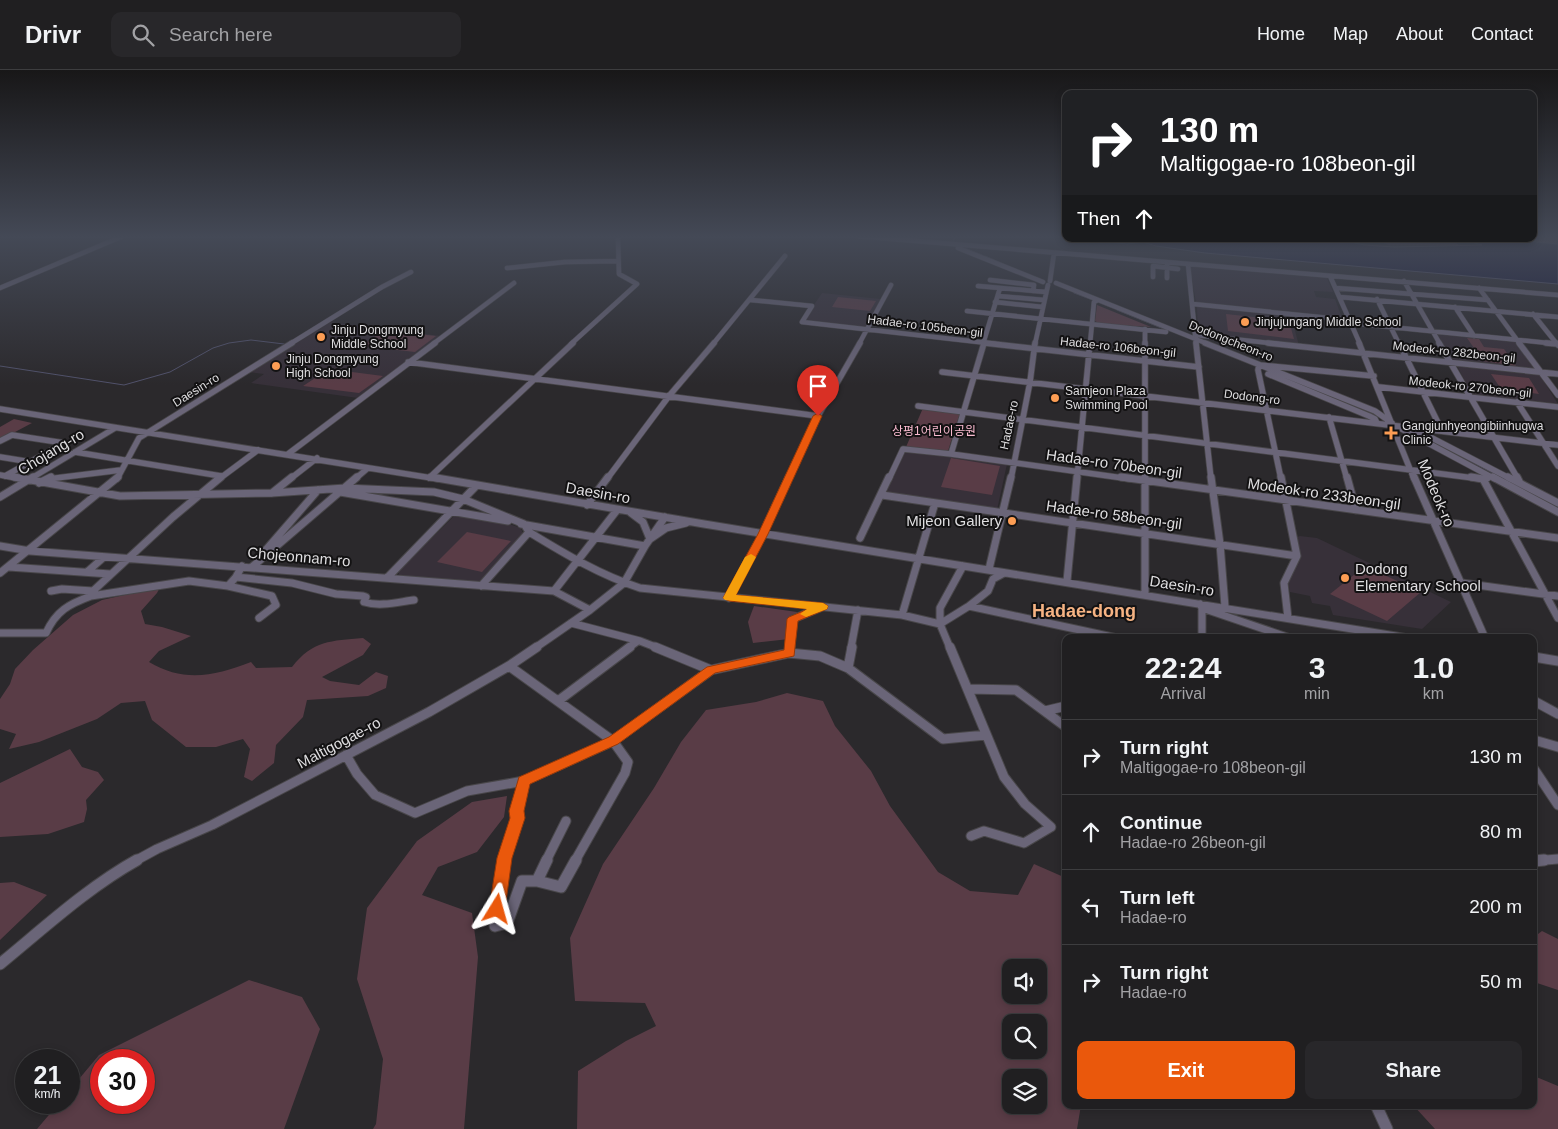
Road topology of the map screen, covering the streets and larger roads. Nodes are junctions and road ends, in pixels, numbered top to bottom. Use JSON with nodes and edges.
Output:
{"nodes":[{"id":1,"x":385,"y":285,"type":"edge"},
{"id":2,"x":511,"y":285,"type":"edge"},
{"id":3,"x":636,"y":285,"type":"edge"},
{"id":4,"x":762,"y":285,"type":"edge"},
{"id":5,"x":890,"y":285,"type":"dead end"},
{"id":6,"x":1034,"y":285,"type":"edge"},
{"id":7,"x":1048,"y":285,"type":"edge"},
{"id":8,"x":1055,"y":285,"type":"edge"},
{"id":9,"x":1191,"y":285,"type":"edge"},
{"id":10,"x":1406,"y":285,"type":"edge"},
{"id":11,"x":1451,"y":285,"type":"edge"},
{"id":12,"x":978,"y":286,"type":"dead end"},
{"id":13,"x":988,"y":286,"type":"joint"},
{"id":14,"x":1000,"y":288,"type":"junction"},
{"id":15,"x":1336,"y":288,"type":"joint"},
{"id":16,"x":1479,"y":288,"type":"junction"},
{"id":17,"x":1032,"y":291,"type":"junction"},
{"id":18,"x":1046,"y":292,"type":"junction"},
{"id":19,"x":1410,"y":294,"type":"junction"},
{"id":20,"x":1558,"y":295,"type":"edge"},
{"id":21,"x":998,"y":296,"type":"junction"},
{"id":22,"x":1340,"y":297,"type":"junction"},
{"id":23,"x":751,"y":300,"type":"junction"},
{"id":24,"x":1044,"y":300,"type":"junction"},
{"id":25,"x":1377,"y":300,"type":"junction"},
{"id":26,"x":1488,"y":300,"type":"junction"},
{"id":27,"x":1096,"y":301,"type":"junction"},
{"id":28,"x":995,"y":302,"type":"junction"},
{"id":29,"x":1416,"y":303,"type":"junction"},
{"id":30,"x":1193,"y":304,"type":"junction"},
{"id":31,"x":1043,"y":307,"type":"junction"},
{"id":32,"x":1455,"y":307,"type":"junction"},
{"id":33,"x":1118,"y":310,"type":"junction"},
{"id":34,"x":1496,"y":310,"type":"junction"},
{"id":35,"x":967,"y":311,"type":"dead end"},
{"id":36,"x":992,"y":314,"type":"junction"},
{"id":37,"x":1533,"y":314,"type":"junction"},
{"id":38,"x":1558,"y":317,"type":"edge"},
{"id":39,"x":1040,"y":319,"type":"junction"},
{"id":40,"x":1350,"y":322,"type":"junction"},
{"id":41,"x":1092,"y":324,"type":"junction"},
{"id":42,"x":1391,"y":327,"type":"junction"},
{"id":43,"x":868,"y":329,"type":"junction"},
{"id":44,"x":1145,"y":330,"type":"junction"},
{"id":45,"x":1432,"y":331,"type":"junction"},
{"id":46,"x":1166,"y":332,"type":"junction"},
{"id":47,"x":1182,"y":336,"type":"junction"},
{"id":48,"x":1474,"y":336,"type":"junction"},
{"id":49,"x":1197,"y":340,"type":"junction"},
{"id":50,"x":1517,"y":340,"type":"junction"},
{"id":51,"x":983,"y":343,"type":"junction"},
{"id":52,"x":1558,"y":344,"type":"edge"},
{"id":53,"x":1034,"y":348,"type":"junction"},
{"id":54,"x":1364,"y":353,"type":"junction"},
{"id":55,"x":1089,"y":354,"type":"junction"},
{"id":56,"x":1405,"y":358,"type":"junction"},
{"id":57,"x":1144,"y":360,"type":"junction"},
{"id":58,"x":408,"y":362,"type":"junction"},
{"id":59,"x":1451,"y":362,"type":"junction"},
{"id":60,"x":1199,"y":366,"type":"junction"},
{"id":61,"x":1259,"y":367,"type":"junction"},
{"id":62,"x":942,"y":372,"type":"dead end"},
{"id":63,"x":1541,"y":372,"type":"junction"},
{"id":64,"x":1558,"y":374,"type":"edge"},
{"id":65,"x":973,"y":376,"type":"junction"},
{"id":66,"x":1374,"y":376,"type":"junction"},
{"id":67,"x":532,"y":379,"type":"junction"},
{"id":68,"x":1030,"y":382,"type":"junction"},
{"id":69,"x":1379,"y":387,"type":"junction"},
{"id":70,"x":1086,"y":389,"type":"junction"},
{"id":71,"x":1422,"y":392,"type":"junction"},
{"id":72,"x":1144,"y":395,"type":"junction"},
{"id":73,"x":1558,"y":395,"type":"edge"},
{"id":74,"x":669,"y":396,"type":"junction"},
{"id":75,"x":1470,"y":397,"type":"junction"},
{"id":76,"x":1202,"y":402,"type":"junction"},
{"id":77,"x":1517,"y":402,"type":"junction"},
{"id":78,"x":918,"y":406,"type":"dead end"},
{"id":79,"x":1558,"y":407,"type":"edge"},
{"id":80,"x":0,"y":409,"type":"edge"},
{"id":81,"x":1265,"y":410,"type":"junction"},
{"id":82,"x":1375,"y":411,"type":"junction"},
{"id":83,"x":963,"y":412,"type":"junction"},
{"id":84,"x":818,"y":416,"type":"junction"},
{"id":85,"x":1369,"y":416,"type":"junction"},
{"id":86,"x":1329,"y":417,"type":"junction"},
{"id":87,"x":1022,"y":420,"type":"junction"},
{"id":88,"x":1377,"y":423,"type":"junction"},
{"id":89,"x":1394,"y":425,"type":"junction"},
{"id":90,"x":115,"y":428,"type":"junction"},
{"id":91,"x":1083,"y":428,"type":"junction"},
{"id":92,"x":1442,"y":431,"type":"junction"},
{"id":93,"x":149,"y":432,"type":"junction"},
{"id":94,"x":1145,"y":436,"type":"junction"},
{"id":95,"x":1430,"y":437,"type":"junction"},
{"id":96,"x":1493,"y":437,"type":"junction"},
{"id":97,"x":1418,"y":438,"type":"junction"},
{"id":98,"x":0,"y":441,"type":"edge"},
{"id":99,"x":1208,"y":443,"type":"junction"},
{"id":100,"x":1543,"y":443,"type":"junction"},
{"id":101,"x":1558,"y":445,"type":"edge"},
{"id":102,"x":258,"y":450,"type":"junction"},
{"id":103,"x":75,"y":452,"type":"junction"},
{"id":104,"x":1275,"y":452,"type":"junction"},
{"id":105,"x":288,"y":454,"type":"junction"},
{"id":106,"x":951,"y":454,"type":"junction"},
{"id":107,"x":0,"y":457,"type":"edge"},
{"id":108,"x":317,"y":458,"type":"junction"},
{"id":109,"x":126,"y":460,"type":"junction"},
{"id":110,"x":1342,"y":460,"type":"junction"},
{"id":111,"x":31,"y":462,"type":"junction"},
{"id":112,"x":1013,"y":463,"type":"junction"},
{"id":113,"x":1558,"y":466,"type":"edge"},
{"id":114,"x":368,"y":468,"type":"junction"},
{"id":115,"x":121,"y":470,"type":"junction"},
{"id":116,"x":1411,"y":470,"type":"junction"},
{"id":117,"x":1078,"y":472,"type":"junction"},
{"id":118,"x":3,"y":476,"type":"edge"},
{"id":119,"x":222,"y":476,"type":"junction"},
{"id":120,"x":1491,"y":476,"type":"junction"},
{"id":121,"x":429,"y":478,"type":"junction"},
{"id":122,"x":1482,"y":479,"type":"junction"},
{"id":123,"x":27,"y":481,"type":"junction"},
{"id":124,"x":444,"y":481,"type":"junction"},
{"id":125,"x":1145,"y":481,"type":"junction"},
{"id":126,"x":39,"y":483,"type":"junction"},
{"id":127,"x":1520,"y":483,"type":"junction"},
{"id":128,"x":476,"y":486,"type":"junction"},
{"id":129,"x":318,"y":490,"type":"junction"},
{"id":130,"x":343,"y":490,"type":"junction"},
{"id":131,"x":1212,"y":491,"type":"junction"},
{"id":132,"x":434,"y":492,"type":"junction"},
{"id":133,"x":101,"y":493,"type":"junction"},
{"id":134,"x":272,"y":493,"type":"junction"},
{"id":135,"x":197,"y":495,"type":"junction"},
{"id":136,"x":882,"y":495,"type":"junction"},
{"id":137,"x":0,"y":497,"type":"edge"},
{"id":138,"x":463,"y":499,"type":"junction"},
{"id":139,"x":1286,"y":501,"type":"junction"},
{"id":140,"x":1558,"y":503,"type":"edge"},
{"id":141,"x":935,"y":504,"type":"junction"},
{"id":142,"x":587,"y":505,"type":"junction"},
{"id":143,"x":617,"y":510,"type":"junction"},
{"id":144,"x":1356,"y":510,"type":"junction"},
{"id":145,"x":453,"y":511,"type":"junction"},
{"id":146,"x":630,"y":512,"type":"junction"},
{"id":147,"x":1004,"y":512,"type":"junction"},
{"id":148,"x":1558,"y":512,"type":"edge"},
{"id":149,"x":665,"y":517,"type":"junction"},
{"id":150,"x":1432,"y":522,"type":"junction"},
{"id":151,"x":1073,"y":523,"type":"junction"},
{"id":152,"x":524,"y":524,"type":"junction"},
{"id":153,"x":704,"y":524,"type":"junction"},
{"id":154,"x":529,"y":532,"type":"junction"},
{"id":155,"x":1512,"y":532,"type":"junction"},
{"id":156,"x":763,"y":534,"type":"junction"},
{"id":157,"x":1147,"y":534,"type":"junction"},
{"id":158,"x":596,"y":537,"type":"junction"},
{"id":159,"x":860,"y":538,"type":"dead end"},
{"id":160,"x":1558,"y":538,"type":"edge"},
{"id":161,"x":647,"y":542,"type":"junction"},
{"id":162,"x":1220,"y":544,"type":"junction"},
{"id":163,"x":0,"y":546,"type":"edge"},
{"id":164,"x":30,"y":551,"type":"junction"},
{"id":165,"x":104,"y":556,"type":"junction"},
{"id":166,"x":1297,"y":556,"type":"junction"},
{"id":167,"x":127,"y":558,"type":"junction"},
{"id":168,"x":261,"y":559,"type":"junction"},
{"id":169,"x":918,"y":559,"type":"junction"},
{"id":170,"x":577,"y":561,"type":"junction"},
{"id":171,"x":242,"y":566,"type":"junction"},
{"id":172,"x":963,"y":566,"type":"junction"},
{"id":173,"x":9,"y":567,"type":"junction"},
{"id":174,"x":252,"y":567,"type":"junction"},
{"id":175,"x":989,"y":570,"type":"junction"},
{"id":176,"x":87,"y":572,"type":"junction"},
{"id":177,"x":1004,"y":573,"type":"junction"},
{"id":178,"x":0,"y":574,"type":"edge"},
{"id":179,"x":110,"y":574,"type":"junction"},
{"id":180,"x":236,"y":577,"type":"junction"},
{"id":181,"x":387,"y":578,"type":"junction"},
{"id":182,"x":1067,"y":582,"type":"junction"},
{"id":183,"x":624,"y":583,"type":"junction"},
{"id":184,"x":1462,"y":583,"type":"junction"},
{"id":185,"x":228,"y":586,"type":"junction"},
{"id":186,"x":481,"y":586,"type":"junction"},
{"id":187,"x":51,"y":591,"type":"dead end"},
{"id":188,"x":554,"y":591,"type":"junction"},
{"id":189,"x":92,"y":594,"type":"junction"},
{"id":190,"x":1145,"y":594,"type":"junction"},
{"id":191,"x":1546,"y":594,"type":"junction"},
{"id":192,"x":1558,"y":596,"type":"edge"},
{"id":193,"x":729,"y":598,"type":"junction"},
{"id":194,"x":414,"y":600,"type":"dead end"},
{"id":195,"x":1201,"y":605,"type":"junction"},
{"id":196,"x":823,"y":606,"type":"junction"},
{"id":197,"x":969,"y":606,"type":"junction"},
{"id":198,"x":1225,"y":607,"type":"junction"},
{"id":199,"x":590,"y":610,"type":"junction"},
{"id":200,"x":858,"y":610,"type":"junction"},
{"id":201,"x":902,"y":615,"type":"junction"},
{"id":202,"x":259,"y":618,"type":"dead end"},
{"id":203,"x":1288,"y":618,"type":"junction"},
{"id":204,"x":1558,"y":618,"type":"edge"},
{"id":205,"x":571,"y":623,"type":"junction"},
{"id":206,"x":940,"y":624,"type":"junction"},
{"id":207,"x":0,"y":633,"type":"edge"},
{"id":208,"x":1098,"y":634,"type":"edge"},
{"id":209,"x":1203,"y":634,"type":"edge"},
{"id":210,"x":1279,"y":634,"type":"edge"},
{"id":211,"x":1379,"y":634,"type":"edge"},
{"id":212,"x":1483,"y":634,"type":"edge"},
{"id":213,"x":638,"y":641,"type":"junction"},
{"id":214,"x":790,"y":653,"type":"junction"},
{"id":215,"x":1537,"y":658,"type":"edge"},
{"id":216,"x":1558,"y":661,"type":"edge"},
{"id":217,"x":509,"y":666,"type":"junction"},
{"id":218,"x":848,"y":668,"type":"junction"},
{"id":219,"x":711,"y":670,"type":"junction"},
{"id":220,"x":968,"y":689,"type":"junction"},
{"id":221,"x":558,"y":701,"type":"junction"},
{"id":222,"x":1537,"y":704,"type":"edge"},
{"id":223,"x":1062,"y":707,"type":"edge"},
{"id":224,"x":1044,"y":712,"type":"junction"},
{"id":225,"x":1558,"y":714,"type":"edge"},
{"id":226,"x":1062,"y":724,"type":"edge"},
{"id":227,"x":986,"y":735,"type":"junction"},
{"id":228,"x":613,"y":741,"type":"junction"},
{"id":229,"x":1537,"y":741,"type":"edge"},
{"id":230,"x":1558,"y":747,"type":"edge"},
{"id":231,"x":346,"y":755,"type":"junction"},
{"id":232,"x":1537,"y":777,"type":"edge"},
{"id":233,"x":524,"y":781,"type":"junction"},
{"id":234,"x":1558,"y":805,"type":"edge"},
{"id":235,"x":566,"y":821,"type":"dead end"},
{"id":236,"x":970,"y":836,"type":"dead end"},
{"id":237,"x":1558,"y":859,"type":"edge"},
{"id":238,"x":1537,"y":861,"type":"edge"},
{"id":239,"x":537,"y":881,"type":"junction"},
{"id":240,"x":0,"y":964,"type":"edge"},
{"id":241,"x":1378,"y":1109,"type":"edge"},
{"id":242,"x":1387,"y":1129,"type":"edge"}],
"edges":[{"from":1,"to":93,"type":"street","name":"Daesin-ro"},
{"from":2,"to":58,"type":"street"},
{"from":3,"to":67,"type":"street"},
{"from":4,"to":23,"type":"street"},
{"from":5,"to":43,"type":"street"},
{"from":6,"to":17,"type":"street"},
{"from":7,"to":18,"type":"street","name":"Hadae-ro"},
{"from":8,"to":27,"type":"street","name":"Dodongcheon-ro"},
{"from":9,"to":30,"type":"street"},
{"from":10,"to":19,"type":"street"},
{"from":11,"to":16,"type":"street"},
{"from":12,"to":13,"type":"street"},
{"from":13,"to":14,"type":"street"},
{"from":14,"to":17,"type":"street"},
{"from":14,"to":21,"type":"street"},
{"from":15,"to":19,"type":"street"},
{"from":15,"to":22,"type":"street","name":"Modeok-ro"},
{"from":16,"to":20,"type":"street"},
{"from":16,"to":26,"type":"street"},
{"from":17,"to":18,"type":"street"},
{"from":18,"to":24,"type":"street","name":"Hadae-ro"},
{"from":19,"to":26,"type":"street"},
{"from":19,"to":29,"type":"street"},
{"from":21,"to":24,"type":"street"},
{"from":21,"to":28,"type":"street"},
{"from":22,"to":25,"type":"street"},
{"from":22,"to":40,"type":"street","name":"Modeok-ro"},
{"from":23,"to":43,"type":"street","name":"Hadae-ro 105beon-gil"},
{"from":23,"to":74,"type":"street"},
{"from":24,"to":31,"type":"street","name":"Hadae-ro"},
{"from":25,"to":29,"type":"street"},
{"from":25,"to":42,"type":"street"},
{"from":26,"to":34,"type":"street"},
{"from":27,"to":33,"type":"street","name":"Dodongcheon-ro"},
{"from":27,"to":41,"type":"street"},
{"from":28,"to":31,"type":"street"},
{"from":28,"to":36,"type":"street"},
{"from":29,"to":32,"type":"street"},
{"from":29,"to":45,"type":"street"},
{"from":30,"to":40,"type":"street"},
{"from":30,"to":49,"type":"street"},
{"from":31,"to":39,"type":"street","name":"Hadae-ro"},
{"from":32,"to":34,"type":"street"},
{"from":32,"to":48,"type":"street"},
{"from":33,"to":46,"type":"street","name":"Dodongcheon-ro"},
{"from":33,"to":47,"type":"street","name":"Dodongcheon-ro"},
{"from":34,"to":37,"type":"street"},
{"from":34,"to":50,"type":"street"},
{"from":35,"to":36,"type":"street"},
{"from":36,"to":39,"type":"street"},
{"from":36,"to":51,"type":"street"},
{"from":37,"to":38,"type":"street"},
{"from":37,"to":52,"type":"street"},
{"from":39,"to":41,"type":"street"},
{"from":39,"to":53,"type":"street","name":"Hadae-ro"},
{"from":40,"to":42,"type":"street"},
{"from":40,"to":54,"type":"street","name":"Modeok-ro"},
{"from":41,"to":44,"type":"street"},
{"from":41,"to":55,"type":"street"},
{"from":42,"to":45,"type":"street"},
{"from":42,"to":56,"type":"street"},
{"from":43,"to":51,"type":"street","name":"Hadae-ro 105beon-gil"},
{"from":43,"to":84,"type":"street"},
{"from":44,"to":46,"type":"street"},
{"from":44,"to":57,"type":"street"},
{"from":45,"to":48,"type":"street"},
{"from":45,"to":59,"type":"street"},
{"from":46,"to":47,"type":"street","name":"Dodongcheon-ro"},
{"from":47,"to":49,"type":"street","name":"Dodongcheon-ro"},
{"from":48,"to":50,"type":"street"},
{"from":49,"to":54,"type":"street","name":"Modeok-ro 282beon-gil"},
{"from":49,"to":60,"type":"street"},
{"from":49,"to":61,"type":"street","name":"Dodongcheon-ro"},
{"from":50,"to":52,"type":"street"},
{"from":50,"to":63,"type":"street"},
{"from":51,"to":53,"type":"street","name":"Hadae-ro 105beon-gil"},
{"from":51,"to":65,"type":"street"},
{"from":53,"to":55,"type":"street","name":"Hadae-ro 106beon-gil"},
{"from":53,"to":68,"type":"street","name":"Hadae-ro"},
{"from":54,"to":56,"type":"street","name":"Modeok-ro 282beon-gil"},
{"from":54,"to":66,"type":"street","name":"Modeok-ro"},
{"from":55,"to":57,"type":"street","name":"Hadae-ro 106beon-gil"},
{"from":55,"to":70,"type":"street"},
{"from":56,"to":59,"type":"street","name":"Modeok-ro 282beon-gil"},
{"from":56,"to":71,"type":"street"},
{"from":57,"to":60,"type":"street","name":"Hadae-ro 106beon-gil"},
{"from":57,"to":72,"type":"street"},
{"from":58,"to":67,"type":"street"},
{"from":58,"to":105,"type":"street"},
{"from":59,"to":63,"type":"street","name":"Modeok-ro 282beon-gil"},
{"from":59,"to":75,"type":"street"},
{"from":60,"to":76,"type":"street"},
{"from":61,"to":66,"type":"street"},
{"from":61,"to":81,"type":"street"},
{"from":61,"to":82,"type":"street","name":"Dodongcheon-ro"},
{"from":61,"to":85,"type":"street","name":"Dodongcheon-ro"},
{"from":62,"to":65,"type":"street","name":"Dodong-ro"},
{"from":63,"to":64,"type":"street","name":"Modeok-ro 282beon-gil"},
{"from":63,"to":73,"type":"street"},
{"from":65,"to":68,"type":"street","name":"Dodong-ro"},
{"from":65,"to":83,"type":"street"},
{"from":66,"to":69,"type":"street","name":"Modeok-ro"},
{"from":67,"to":74,"type":"street"},
{"from":67,"to":121,"type":"street"},
{"from":68,"to":70,"type":"street","name":"Dodong-ro"},
{"from":68,"to":87,"type":"street","name":"Hadae-ro"},
{"from":69,"to":71,"type":"street","name":"Modeok-ro 270beon-gil"},
{"from":69,"to":89,"type":"street","name":"Modeok-ro"},
{"from":70,"to":72,"type":"street","name":"Dodong-ro"},
{"from":70,"to":91,"type":"street"},
{"from":71,"to":75,"type":"street","name":"Modeok-ro 270beon-gil"},
{"from":71,"to":92,"type":"street"},
{"from":72,"to":76,"type":"street","name":"Dodong-ro"},
{"from":72,"to":94,"type":"street"},
{"from":74,"to":84,"type":"street"},
{"from":74,"to":142,"type":"street"},
{"from":75,"to":77,"type":"street","name":"Modeok-ro 270beon-gil"},
{"from":75,"to":96,"type":"street"},
{"from":76,"to":81,"type":"street","name":"Dodong-ro"},
{"from":76,"to":99,"type":"street"},
{"from":77,"to":79,"type":"street","name":"Modeok-ro 270beon-gil"},
{"from":77,"to":100,"type":"street"},
{"from":78,"to":83,"type":"street"},
{"from":80,"to":90,"type":"street","name":"Daesin-ro"},
{"from":81,"to":86,"type":"street","name":"Dodong-ro"},
{"from":81,"to":104,"type":"street"},
{"from":82,"to":85,"type":"street"},
{"from":82,"to":89,"type":"street","name":"Dodongcheon-ro"},
{"from":83,"to":87,"type":"street"},
{"from":83,"to":106,"type":"street"},
{"from":84,"to":156,"type":"street"},
{"from":85,"to":88,"type":"street","name":"Dodongcheon-ro"},
{"from":86,"to":88,"type":"street","name":"Dodong-ro"},
{"from":86,"to":110,"type":"street"},
{"from":87,"to":91,"type":"street"},
{"from":87,"to":112,"type":"street","name":"Hadae-ro"},
{"from":88,"to":89,"type":"street","name":"Dodong-ro"},
{"from":89,"to":92,"type":"street","name":"Dodong-ro"},
{"from":89,"to":95,"type":"street","name":"Dodongcheon-ro"},
{"from":89,"to":97,"type":"street","name":"Dodongcheon-ro"},
{"from":89,"to":116,"type":"street","name":"Modeok-ro"},
{"from":90,"to":93,"type":"street","name":"Daesin-ro"},
{"from":90,"to":103,"type":"street","name":"Chojang-ro"},
{"from":91,"to":94,"type":"street"},
{"from":91,"to":117,"type":"street"},
{"from":92,"to":96,"type":"street","name":"Dodong-ro"},
{"from":93,"to":102,"type":"street","name":"Daesin-ro"},
{"from":93,"to":109,"type":"street"},
{"from":94,"to":99,"type":"street"},
{"from":94,"to":125,"type":"street"},
{"from":95,"to":97,"type":"street"},
{"from":95,"to":127,"type":"street","name":"Dodongcheon-ro"},
{"from":96,"to":100,"type":"street","name":"Dodong-ro"},
{"from":96,"to":127,"type":"street"},
{"from":97,"to":120,"type":"street","name":"Dodongcheon-ro"},
{"from":98,"to":111,"type":"street"},
{"from":99,"to":104,"type":"street"},
{"from":99,"to":131,"type":"street"},
{"from":100,"to":101,"type":"street","name":"Dodong-ro"},
{"from":100,"to":113,"type":"street"},
{"from":102,"to":105,"type":"street","name":"Daesin-ro"},
{"from":102,"to":119,"type":"street"},
{"from":103,"to":109,"type":"street"},
{"from":103,"to":123,"type":"street","name":"Chojang-ro"},
{"from":104,"to":110,"type":"street"},
{"from":104,"to":139,"type":"street"},
{"from":105,"to":108,"type":"street","name":"Daesin-ro"},
{"from":106,"to":112,"type":"street","name":"Hadae-ro 70beon-gil"},
{"from":106,"to":136,"type":"street","name":"Hadae-ro 70beon-gil"},
{"from":107,"to":111,"type":"street"},
{"from":108,"to":114,"type":"street","name":"Daesin-ro"},
{"from":108,"to":134,"type":"street"},
{"from":109,"to":115,"type":"street"},
{"from":109,"to":119,"type":"street"},
{"from":110,"to":116,"type":"street"},
{"from":110,"to":144,"type":"street"},
{"from":111,"to":118,"type":"street"},
{"from":112,"to":117,"type":"street","name":"Hadae-ro 70beon-gil"},
{"from":112,"to":147,"type":"street","name":"Hadae-ro"},
{"from":114,"to":121,"type":"street","name":"Daesin-ro"},
{"from":114,"to":130,"type":"street"},
{"from":115,"to":126,"type":"street"},
{"from":115,"to":133,"type":"street"},
{"from":116,"to":122,"type":"street"},
{"from":116,"to":150,"type":"street","name":"Modeok-ro"},
{"from":117,"to":125,"type":"street","name":"Hadae-ro 70beon-gil"},
{"from":117,"to":151,"type":"street"},
{"from":118,"to":123,"type":"street"},
{"from":119,"to":135,"type":"street"},
{"from":120,"to":122,"type":"street"},
{"from":120,"to":148,"type":"street","name":"Dodongcheon-ro"},
{"from":121,"to":124,"type":"street","name":"Daesin-ro"},
{"from":122,"to":155,"type":"street"},
{"from":123,"to":126,"type":"street"},
{"from":123,"to":137,"type":"street","name":"Chojang-ro"},
{"from":124,"to":128,"type":"street","name":"Daesin-ro"},
{"from":124,"to":132,"type":"street"},
{"from":125,"to":131,"type":"street","name":"Hadae-ro 70beon-gil"},
{"from":125,"to":157,"type":"street"},
{"from":126,"to":133,"type":"street"},
{"from":127,"to":140,"type":"street","name":"Dodongcheon-ro"},
{"from":128,"to":138,"type":"street"},
{"from":128,"to":142,"type":"street","name":"Daesin-ro"},
{"from":129,"to":130,"type":"street"},
{"from":129,"to":134,"type":"street"},
{"from":129,"to":168,"type":"street"},
{"from":130,"to":132,"type":"street"},
{"from":130,"to":145,"type":"street"},
{"from":130,"to":168,"type":"street"},
{"from":131,"to":139,"type":"street","name":"Modeok-ro 233beon-gil"},
{"from":131,"to":162,"type":"street"},
{"from":132,"to":138,"type":"street"},
{"from":133,"to":135,"type":"street"},
{"from":133,"to":164,"type":"street"},
{"from":134,"to":135,"type":"street"},
{"from":135,"to":167,"type":"street"},
{"from":136,"to":141,"type":"street","name":"Hadae-ro 58beon-gil"},
{"from":136,"to":159,"type":"street"},
{"from":138,"to":145,"type":"street"},
{"from":138,"to":152,"type":"street"},
{"from":139,"to":144,"type":"street","name":"Modeok-ro 233beon-gil"},
{"from":139,"to":166,"type":"street"},
{"from":141,"to":147,"type":"street","name":"Hadae-ro 58beon-gil"},
{"from":141,"to":169,"type":"street"},
{"from":142,"to":143,"type":"street","name":"Daesin-ro"},
{"from":143,"to":146,"type":"street","name":"Daesin-ro"},
{"from":143,"to":158,"type":"street"},
{"from":144,"to":150,"type":"street","name":"Modeok-ro 233beon-gil"},
{"from":145,"to":152,"type":"street"},
{"from":145,"to":181,"type":"street"},
{"from":146,"to":149,"type":"street","name":"Daesin-ro"},
{"from":146,"to":161,"type":"street"},
{"from":147,"to":151,"type":"street","name":"Hadae-ro 58beon-gil"},
{"from":147,"to":175,"type":"street","name":"Hadae-ro"},
{"from":149,"to":153,"type":"street","name":"Daesin-ro"},
{"from":149,"to":161,"type":"street","name":"Maltigogae-ro"},
{"from":150,"to":155,"type":"street","name":"Modeok-ro 233beon-gil"},
{"from":150,"to":184,"type":"street","name":"Modeok-ro"},
{"from":151,"to":157,"type":"street","name":"Hadae-ro 58beon-gil"},
{"from":151,"to":182,"type":"street"},
{"from":152,"to":154,"type":"street"},
{"from":152,"to":158,"type":"street"},
{"from":153,"to":156,"type":"street","name":"Daesin-ro"},
{"from":153,"to":161,"type":"street"},
{"from":154,"to":170,"type":"street"},
{"from":154,"to":186,"type":"street"},
{"from":155,"to":160,"type":"street","name":"Modeok-ro 233beon-gil"},
{"from":155,"to":191,"type":"street"},
{"from":156,"to":169,"type":"street","name":"Daesin-ro"},
{"from":156,"to":193,"type":"street"},
{"from":157,"to":162,"type":"street","name":"Hadae-ro 58beon-gil"},
{"from":157,"to":190,"type":"street"},
{"from":158,"to":161,"type":"street"},
{"from":158,"to":170,"type":"street"},
{"from":161,"to":183,"type":"street","name":"Maltigogae-ro"},
{"from":162,"to":166,"type":"street","name":"Hadae-ro 58beon-gil"},
{"from":162,"to":198,"type":"street"},
{"from":163,"to":164,"type":"street","name":"Chojeonnam-ro"},
{"from":164,"to":165,"type":"street","name":"Chojeonnam-ro"},
{"from":164,"to":173,"type":"street"},
{"from":165,"to":167,"type":"street","name":"Chojeonnam-ro"},
{"from":165,"to":176,"type":"street"},
{"from":166,"to":203,"type":"street"},
{"from":167,"to":171,"type":"street","name":"Chojeonnam-ro"},
{"from":167,"to":179,"type":"street"},
{"from":168,"to":174,"type":"street"},
{"from":169,"to":172,"type":"street","name":"Daesin-ro"},
{"from":169,"to":201,"type":"street"},
{"from":170,"to":183,"type":"street"},
{"from":170,"to":188,"type":"street"},
{"from":171,"to":174,"type":"street","name":"Chojeonnam-ro"},
{"from":171,"to":180,"type":"street"},
{"from":172,"to":175,"type":"street","name":"Daesin-ro"},
{"from":172,"to":206,"type":"street"},
{"from":173,"to":176,"type":"street"},
{"from":173,"to":178,"type":"street"},
{"from":174,"to":181,"type":"street","name":"Chojeonnam-ro"},
{"from":175,"to":177,"type":"street","name":"Daesin-ro"},
{"from":176,"to":179,"type":"street"},
{"from":177,"to":182,"type":"street","name":"Daesin-ro"},
{"from":177,"to":197,"type":"street"},
{"from":179,"to":189,"type":"street"},
{"from":180,"to":185,"type":"street"},
{"from":180,"to":194,"type":"street"},
{"from":181,"to":186,"type":"street","name":"Chojeonnam-ro"},
{"from":182,"to":190,"type":"street","name":"Daesin-ro"},
{"from":183,"to":193,"type":"street"},
{"from":183,"to":199,"type":"street","name":"Maltigogae-ro"},
{"from":184,"to":191,"type":"street"},
{"from":184,"to":212,"type":"street","name":"Modeok-ro"},
{"from":185,"to":189,"type":"street"},
{"from":185,"to":202,"type":"street"},
{"from":186,"to":188,"type":"street","name":"Chojeonnam-ro"},
{"from":187,"to":189,"type":"street"},
{"from":188,"to":199,"type":"street","name":"Chojeonnam-ro"},
{"from":189,"to":207,"type":"street"},
{"from":190,"to":195,"type":"street","name":"Daesin-ro"},
{"from":191,"to":192,"type":"street"},
{"from":191,"to":204,"type":"street"},
{"from":193,"to":196,"type":"street"},
{"from":195,"to":198,"type":"street","name":"Daesin-ro"},
{"from":195,"to":209,"type":"street"},
{"from":195,"to":210,"type":"street"},
{"from":196,"to":200,"type":"street"},
{"from":196,"to":214,"type":"street"},
{"from":197,"to":206,"type":"street"},
{"from":197,"to":208,"type":"street"},
{"from":198,"to":203,"type":"street","name":"Daesin-ro"},
{"from":199,"to":205,"type":"street","name":"Maltigogae-ro"},
{"from":200,"to":201,"type":"street"},
{"from":200,"to":218,"type":"street"},
{"from":201,"to":206,"type":"street"},
{"from":203,"to":211,"type":"street","name":"Daesin-ro"},
{"from":205,"to":213,"type":"street"},
{"from":205,"to":217,"type":"street","name":"Maltigogae-ro"},
{"from":206,"to":220,"type":"street"},
{"from":213,"to":219,"type":"street"},
{"from":213,"to":221,"type":"street"},
{"from":214,"to":218,"type":"street"},
{"from":214,"to":219,"type":"street"},
{"from":215,"to":216,"type":"street"},
{"from":217,"to":221,"type":"street"},
{"from":217,"to":231,"type":"street","name":"Maltigogae-ro"},
{"from":218,"to":227,"type":"street"},
{"from":219,"to":228,"type":"street"},
{"from":220,"to":224,"type":"street"},
{"from":220,"to":227,"type":"street"},
{"from":221,"to":228,"type":"street"},
{"from":222,"to":225,"type":"street"},
{"from":223,"to":224,"type":"street"},
{"from":224,"to":226,"type":"street"},
{"from":227,"to":236,"type":"street"},
{"from":228,"to":233,"type":"street"},
{"from":228,"to":239,"type":"street"},
{"from":229,"to":230,"type":"street"},
{"from":231,"to":233,"type":"street"},
{"from":231,"to":240,"type":"street","name":"Maltigogae-ro"},
{"from":232,"to":234,"type":"street"},
{"from":233,"to":239,"type":"street"},
{"from":235,"to":239,"type":"street"},
{"from":237,"to":238,"type":"street"},
{"from":241,"to":242,"type":"street"}]}
